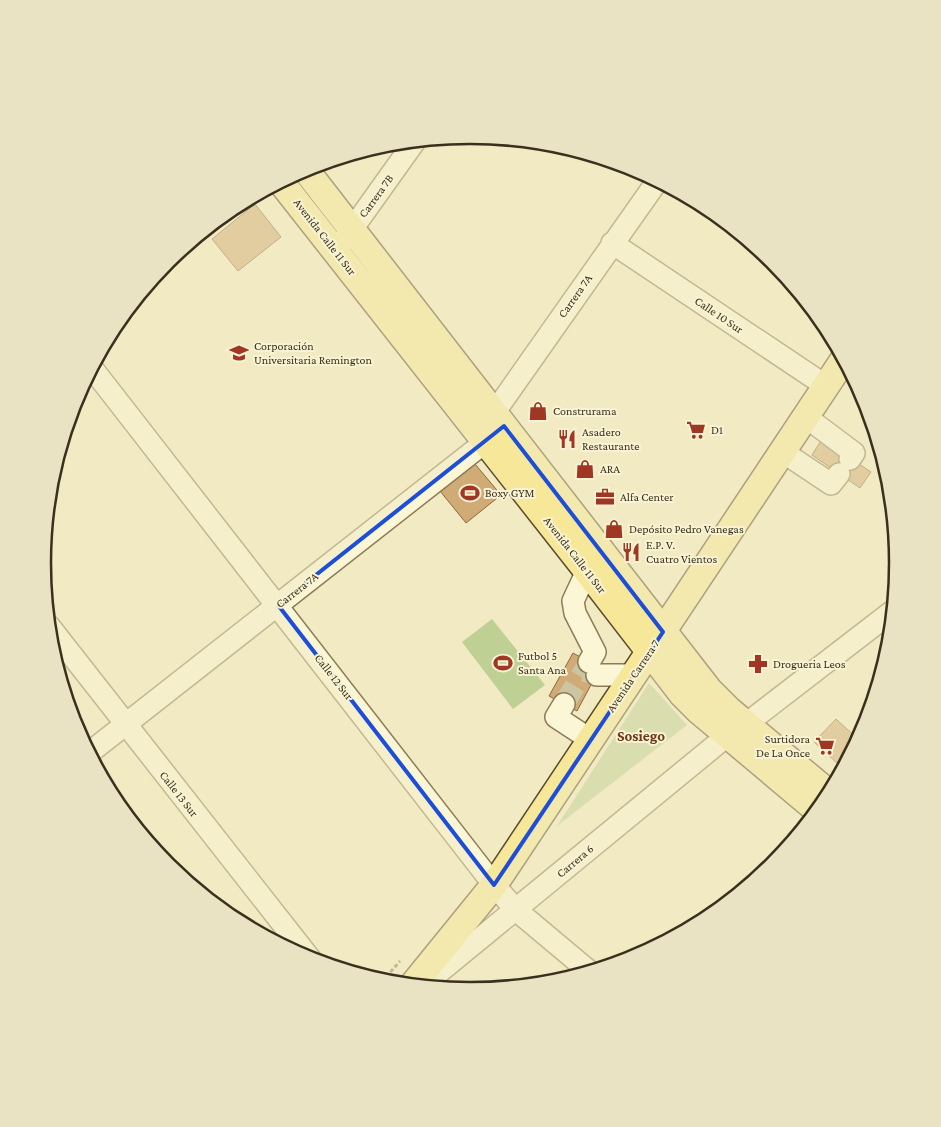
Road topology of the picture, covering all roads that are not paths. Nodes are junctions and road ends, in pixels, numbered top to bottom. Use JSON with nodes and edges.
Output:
{"nodes":[{"id":1,"x":409,"y":149,"type":"edge"},
{"id":2,"x":310,"y":176,"type":"edge"},
{"id":3,"x":654,"y":186,"type":"edge"},
{"id":4,"x":285,"y":187,"type":"edge"},
{"id":5,"x":352,"y":230,"type":"junction"},
{"id":6,"x":612,"y":243,"type":"junction"},
{"id":7,"x":336,"y":252,"type":"junction"},
{"id":8,"x":840,"y":365,"type":"edge"},
{"id":9,"x":96,"y":374,"type":"edge"},
{"id":10,"x":826,"y":386,"type":"junction"},
{"id":11,"x":806,"y":417,"type":"junction"},
{"id":12,"x":495,"y":427,"type":"junction"},
{"id":13,"x":783,"y":452,"type":"junction"},
{"id":14,"x":587,"y":570,"type":"junction"},
{"id":15,"x":278,"y":605,"type":"junction"},
{"id":16,"x":886,"y":616,"type":"edge"},
{"id":17,"x":58,"y":638,"type":"edge"},
{"id":18,"x":656,"y":642,"type":"junction"},
{"id":19,"x":634,"y":675,"type":"junction"},
{"id":20,"x":564,"y":704,"type":"tunnel mouth"},
{"id":21,"x":125,"y":725,"type":"junction"},
{"id":22,"x":737,"y":729,"type":"junction"},
{"id":23,"x":591,"y":740,"type":"junction"},
{"id":24,"x":94,"y":749,"type":"edge"},
{"id":25,"x":823,"y":789,"type":"edge"},
{"id":26,"x":812,"y":805,"type":"edge"},
{"id":27,"x":494,"y":885,"type":"junction"},
{"id":28,"x":516,"y":910,"type":"junction"},
{"id":29,"x":301,"y":947,"type":"edge"},
{"id":30,"x":584,"y":967,"type":"edge"},
{"id":31,"x":418,"y":979,"type":"edge"},
{"id":32,"x":430,"y":981,"type":"edge"}],
"edges":[{"from":1,"to":5,"type":"street","name":"Carrera 7B"},
{"from":2,"to":5,"type":"main road","name":"Avenida Calle 11 Sur"},
{"from":3,"to":6,"type":"street","name":"Carrera 7A"},
{"from":4,"to":7,"type":"main road","name":"Avenida Calle 11 Sur"},
{"from":5,"to":7,"type":"street","name":"Carrera 7B"},
{"from":5,"to":12,"type":"main road","name":"Avenida Calle 11 Sur"},
{"from":6,"to":10,"type":"street","name":"Calle 10 Sur"},
{"from":6,"to":12,"type":"street","name":"Carrera 7A"},
{"from":7,"to":12,"type":"main road","name":"Avenida Calle 11 Sur"},
{"from":8,"to":10,"type":"main road","name":"Avenida Carrera 7"},
{"from":9,"to":15,"type":"street","name":"Calle 12 Sur"},
{"from":10,"to":11,"type":"main road","name":"Avenida Carrera 7"},
{"from":11,"to":13,"type":"main road","name":"Avenida Carrera 7"},
{"from":11,"to":13,"type":"street"},
{"from":12,"to":14,"type":"main road","name":"Avenida Calle 11 Sur"},
{"from":12,"to":15,"type":"street","name":"Carrera 7A"},
{"from":12,"to":18,"type":"main road","name":"Avenida Calle 11 Sur"},
{"from":13,"to":18,"type":"main road","name":"Avenida Carrera 7"},
{"from":14,"to":18,"type":"main road","name":"Avenida Calle 11 Sur"},
{"from":14,"to":19,"type":"street"},
{"from":15,"to":21,"type":"street","name":"Carrera 7A"},
{"from":15,"to":27,"type":"street","name":"Calle 12 Sur"},
{"from":16,"to":22,"type":"street","name":"Carrera 6"},
{"from":17,"to":21,"type":"street","name":"Calle 13 Sur"},
{"from":18,"to":19,"type":"main road","name":"Avenida Carrera 7"},
{"from":18,"to":22,"type":"main road","name":"Avenida Calle 11 Sur"},
{"from":19,"to":23,"type":"main road","name":"Avenida Carrera 7"},
{"from":20,"to":23,"type":"street"},
{"from":21,"to":24,"type":"street","name":"Carrera 7A"},
{"from":21,"to":29,"type":"street","name":"Calle 13 Sur"},
{"from":22,"to":25,"type":"main road","name":"Avenida Calle 11 Sur"},
{"from":22,"to":26,"type":"main road","name":"Avenida Calle 11 Sur"},
{"from":22,"to":28,"type":"street","name":"Carrera 6"},
{"from":23,"to":27,"type":"main road","name":"Avenida Carrera 7"},
{"from":27,"to":28,"type":"street","name":"Calle 12 Sur"},
{"from":27,"to":31,"type":"main road","name":"Avenida Carrera 7"},
{"from":28,"to":30,"type":"street","name":"Calle 12 Sur"},
{"from":28,"to":32,"type":"street","name":"Carrera 6"}]}
